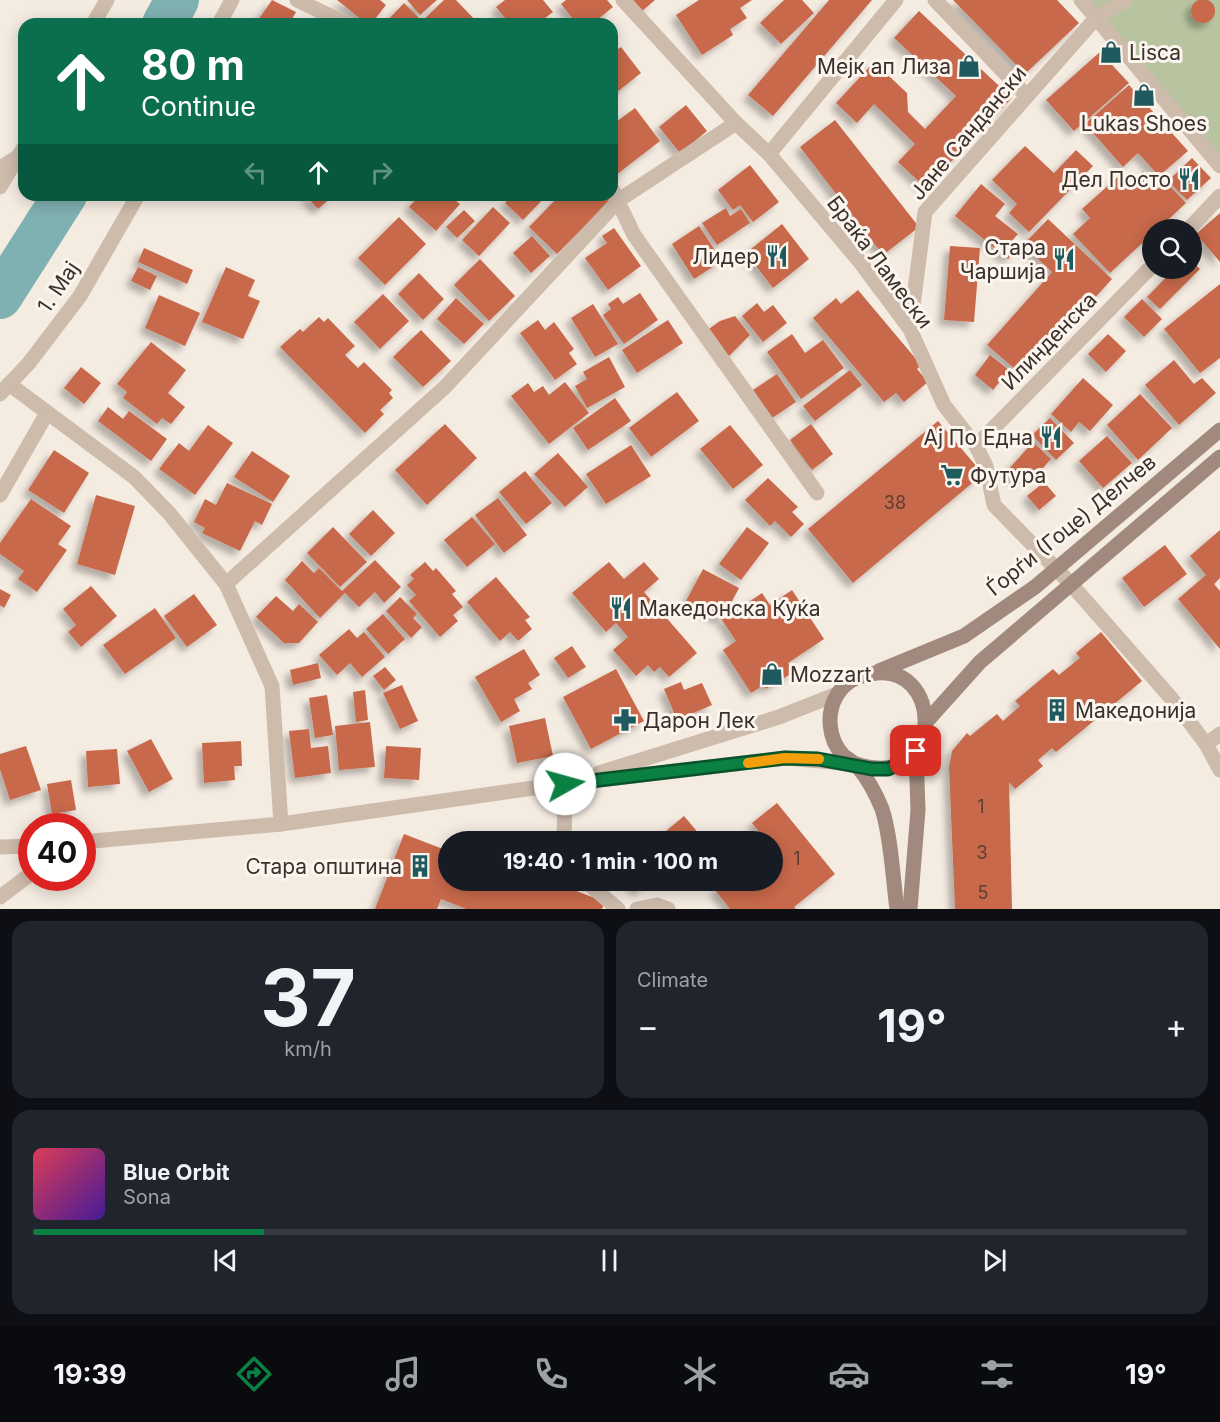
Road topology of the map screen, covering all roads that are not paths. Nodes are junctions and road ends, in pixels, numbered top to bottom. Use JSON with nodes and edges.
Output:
{"nodes":[{"id":1,"x":107,"y":0,"type":"edge"},
{"id":2,"x":232,"y":0,"type":"edge"},
{"id":3,"x":297,"y":0,"type":"edge"},
{"id":4,"x":623,"y":0,"type":"edge"},
{"id":5,"x":896,"y":0,"type":"edge"},
{"id":6,"x":936,"y":0,"type":"edge"},
{"id":7,"x":1081,"y":0,"type":"edge"},
{"id":8,"x":1126,"y":0,"type":"edge"},
{"id":9,"x":96,"y":18,"type":"edge"},
{"id":10,"x":222,"y":18,"type":"edge"},
{"id":11,"x":334,"y":18,"type":"edge"},
{"id":12,"x":1096,"y":18,"type":"junction"},
{"id":13,"x":1026,"y":95,"type":"junction"},
{"id":14,"x":736,"y":123,"type":"junction"},
{"id":15,"x":18,"y":153,"type":"edge"},
{"id":16,"x":769,"y":154,"type":"junction"},
{"id":17,"x":18,"y":156,"type":"edge"},
{"id":18,"x":1220,"y":166,"type":"edge"},
{"id":19,"x":0,"y":168,"type":"edge"},
{"id":20,"x":0,"y":187,"type":"edge"},
{"id":21,"x":618,"y":193,"type":"edge"},
{"id":22,"x":1220,"y":196,"type":"edge"},
{"id":23,"x":135,"y":201,"type":"edge"},
{"id":24,"x":610,"y":201,"type":"edge"},
{"id":25,"x":618,"y":201,"type":"edge"},
{"id":26,"x":1198,"y":219,"type":"edge"},
{"id":27,"x":1142,"y":276,"type":"edge"},
{"id":28,"x":910,"y":329,"type":"junction"},
{"id":29,"x":5,"y":389,"type":"edge"},
{"id":30,"x":47,"y":412,"type":"junction"},
{"id":31,"x":1220,"y":430,"type":"edge"},
{"id":32,"x":976,"y":446,"type":"junction"},
{"id":33,"x":1220,"y":457,"type":"edge"},
{"id":34,"x":817,"y":493,"type":"dead end"},
{"id":35,"x":0,"y":495,"type":"edge"},
{"id":36,"x":1056,"y":568,"type":"junction"},
{"id":37,"x":1070,"y":583,"type":"junction"},
{"id":38,"x":226,"y":584,"type":"junction"},
{"id":39,"x":877,"y":672,"type":"junction"},
{"id":40,"x":837,"y":694,"type":"junction"},
{"id":41,"x":927,"y":721,"type":"junction"},
{"id":42,"x":1220,"y":734,"type":"edge"},
{"id":43,"x":1206,"y":744,"type":"junction"},
{"id":44,"x":916,"y":751,"type":"junction"},
{"id":45,"x":856,"y":764,"type":"junction"},
{"id":46,"x":1220,"y":770,"type":"edge"},
{"id":47,"x":565,"y":784,"type":"junction"},
{"id":48,"x":281,"y":824,"type":"junction"},
{"id":49,"x":564,"y":831,"type":"edge"},
{"id":50,"x":96,"y":843,"type":"edge"},
{"id":51,"x":18,"y":846,"type":"edge"},
{"id":52,"x":0,"y":847,"type":"edge"},
{"id":53,"x":18,"y":884,"type":"edge"},
{"id":54,"x":597,"y":891,"type":"edge"},
{"id":55,"x":0,"y":897,"type":"edge"},
{"id":56,"x":618,"y":909,"type":"edge"},
{"id":57,"x":637,"y":909,"type":"edge"},
{"id":58,"x":668,"y":909,"type":"edge"},
{"id":59,"x":897,"y":909,"type":"edge"},
{"id":60,"x":910,"y":909,"type":"edge"}],
"edges":[{"from":1,"to":9,"type":"street"},
{"from":2,"to":10,"type":"street"},
{"from":3,"to":11,"type":"street"},
{"from":4,"to":14,"type":"street","name":"Браќа Ламески"},
{"from":5,"to":16,"type":"street"},
{"from":6,"to":13,"type":"street"},
{"from":7,"to":12,"type":"street"},
{"from":8,"to":12,"type":"street","name":"Јане Сандански"},
{"from":12,"to":13,"type":"street","name":"Јане Сандански"},
{"from":12,"to":18,"type":"street"},
{"from":13,"to":28,"type":"street","name":"Јане Сандански"},
{"from":14,"to":16,"type":"street","name":"Браќа Ламески"},
{"from":14,"to":21,"type":"street"},
{"from":15,"to":19,"type":"street"},
{"from":16,"to":28,"type":"street","name":"Браќа Ламески"},
{"from":17,"to":20,"type":"street"},
{"from":22,"to":26,"type":"street"},
{"from":23,"to":29,"type":"street","name":"1. Мај"},
{"from":24,"to":38,"type":"street"},
{"from":25,"to":34,"type":"street"},
{"from":27,"to":32,"type":"street","name":"Илинденска"},
{"from":28,"to":32,"type":"street","name":"Браќа Ламески"},
{"from":29,"to":30,"type":"street"},
{"from":30,"to":35,"type":"street"},
{"from":30,"to":38,"type":"street"},
{"from":31,"to":36,"type":"main road","name":"Ѓорѓи (Гоце) Делчев"},
{"from":32,"to":36,"type":"street","name":"Браќа Ламески"},
{"from":33,"to":37,"type":"main road","name":"Ѓорѓи (Гоце) Делчев"},
{"from":36,"to":37,"type":"street","name":"Браќа Ламески"},
{"from":36,"to":39,"type":"main road","name":"Ѓорѓи (Гоце) Делчев"},
{"from":37,"to":41,"type":"main road","name":"Ѓорѓи (Гоце) Делчев"},
{"from":37,"to":43,"type":"street","name":"Браќа Ламески"},
{"from":38,"to":48,"type":"street"},
{"from":39,"to":40,"type":"main road"},
{"from":39,"to":41,"type":"main road"},
{"from":40,"to":45,"type":"main road"},
{"from":40,"to":47,"type":"street"},
{"from":41,"to":44,"type":"main road"},
{"from":42,"to":43,"type":"street"},
{"from":43,"to":46,"type":"street","name":"Браќа Ламески"},
{"from":44,"to":45,"type":"main road"},
{"from":44,"to":60,"type":"main road"},
{"from":45,"to":47,"type":"street"},
{"from":45,"to":59,"type":"main road"},
{"from":47,"to":48,"type":"street"},
{"from":47,"to":49,"type":"street"},
{"from":48,"to":50,"type":"street"},
{"from":51,"to":52,"type":"street"},
{"from":53,"to":55,"type":"street"},
{"from":54,"to":56,"type":"street"},
{"from":57,"to":58,"type":"street"}]}
